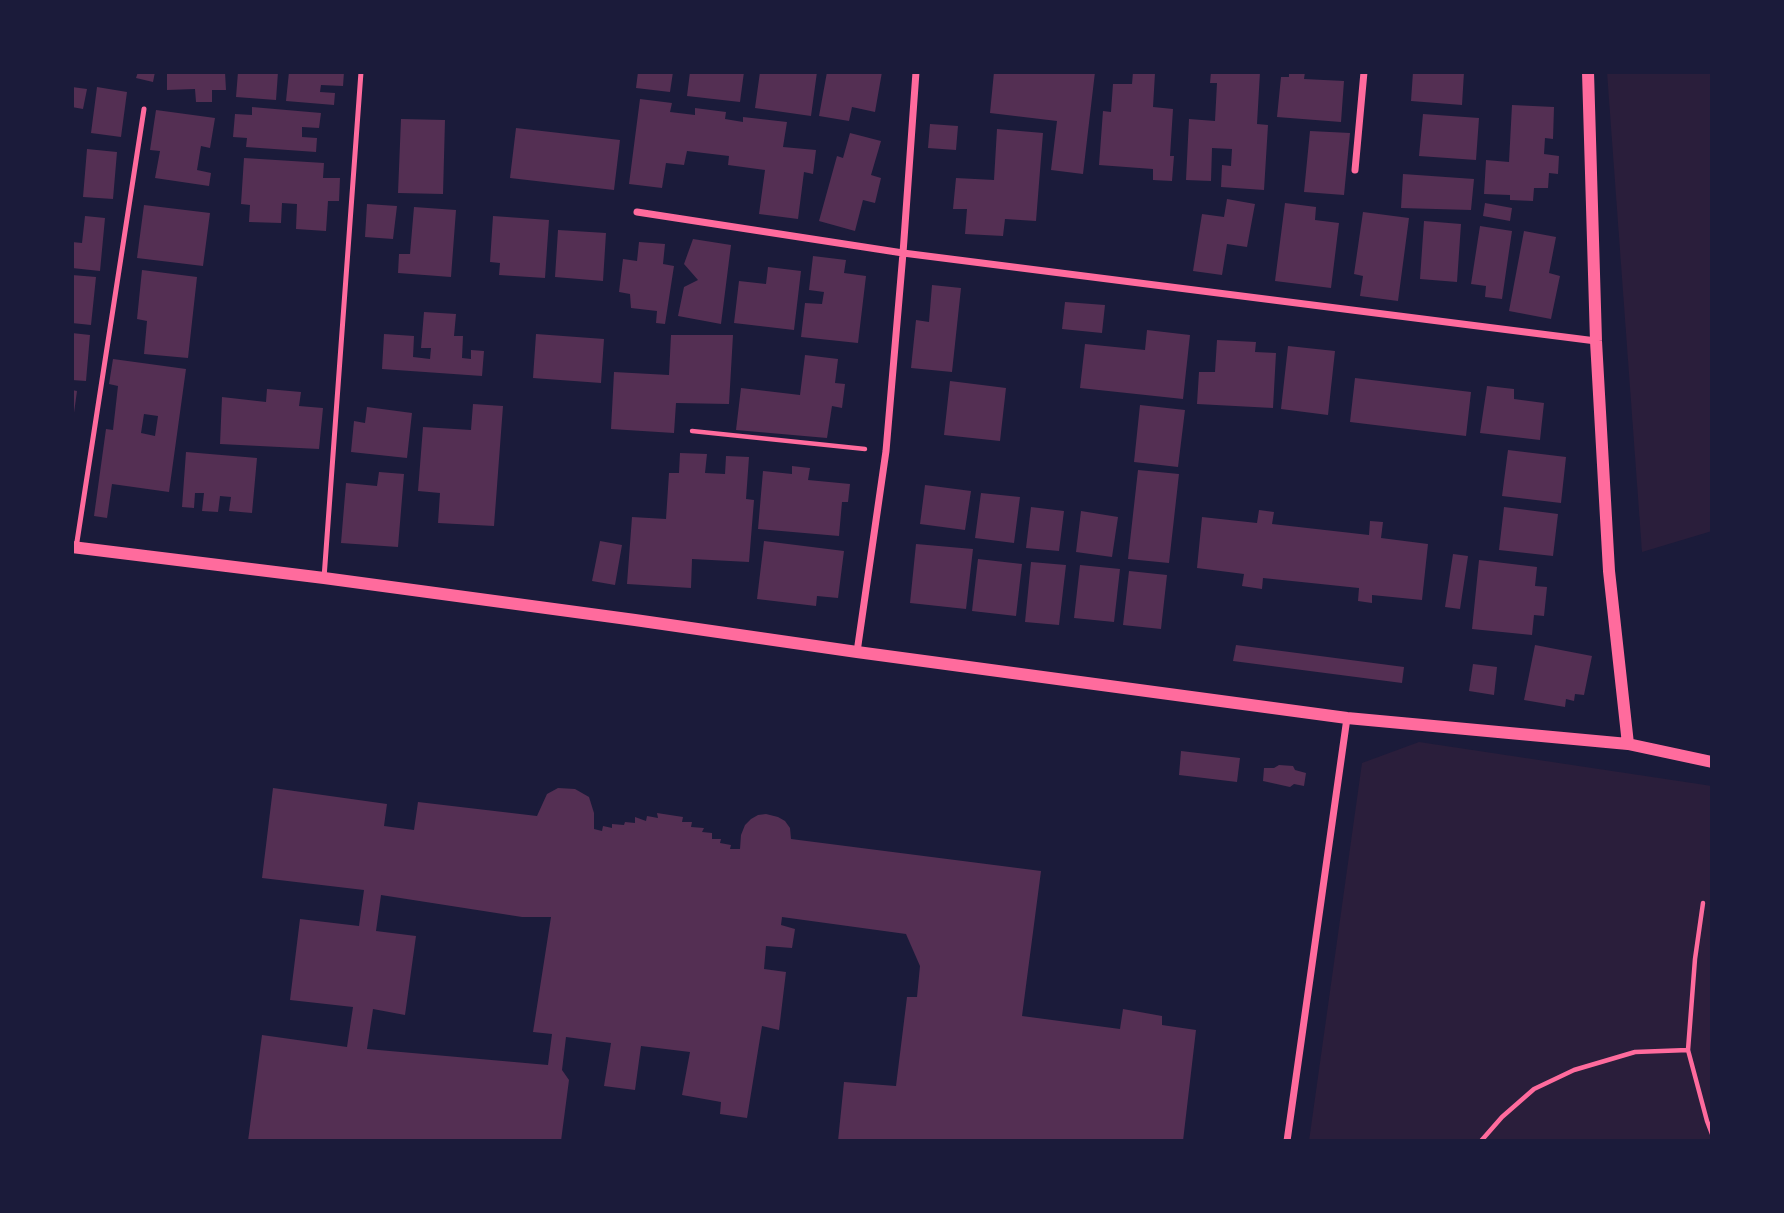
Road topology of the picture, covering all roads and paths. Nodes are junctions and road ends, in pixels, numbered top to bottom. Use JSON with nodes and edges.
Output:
{"nodes":[{"id":1,"x":361,"y":72,"type":"edge"},
{"id":2,"x":916,"y":72,"type":"edge"},
{"id":3,"x":1364,"y":72,"type":"edge"},
{"id":4,"x":1588,"y":72,"type":"edge"},
{"id":5,"x":144,"y":109,"type":"dead end"},
{"id":6,"x":1355,"y":170,"type":"dead end"},
{"id":7,"x":637,"y":212,"type":"dead end"},
{"id":8,"x":903,"y":253,"type":"junction"},
{"id":9,"x":1596,"y":341,"type":"junction"},
{"id":10,"x":692,"y":431,"type":"dead end"},
{"id":11,"x":886,"y":451,"type":"junction"},
{"id":12,"x":74,"y":547,"type":"edge"},
{"id":13,"x":324,"y":578,"type":"junction"},
{"id":14,"x":857,"y":652,"type":"junction"},
{"id":15,"x":1347,"y":718,"type":"junction"},
{"id":16,"x":1628,"y":744,"type":"junction"},
{"id":17,"x":1712,"y":762,"type":"edge"},
{"id":18,"x":1703,"y":903,"type":"dead end"},
{"id":19,"x":1689,"y":1051,"type":"junction"},
{"id":20,"x":1712,"y":1135,"type":"edge"},
{"id":21,"x":1287,"y":1141,"type":"edge"},
{"id":22,"x":1481,"y":1141,"type":"edge"}],
"edges":[{"from":1,"to":13,"type":"lane"},
{"from":2,"to":8,"type":"street"},
{"from":3,"to":6,"type":"street"},
{"from":4,"to":9,"type":"street"},
{"from":5,"to":12,"type":"lane"},
{"from":7,"to":8,"type":"street"},
{"from":8,"to":9,"type":"street"},
{"from":8,"to":11,"type":"street"},
{"from":9,"to":16,"type":"street"},
{"from":10,"to":11,"type":"path"},
{"from":11,"to":14,"type":"street"},
{"from":12,"to":13,"type":"street"},
{"from":13,"to":14,"type":"street"},
{"from":14,"to":15,"type":"street"},
{"from":15,"to":16,"type":"street"},
{"from":15,"to":21,"type":"street"},
{"from":16,"to":17,"type":"street"},
{"from":18,"to":19,"type":"path"},
{"from":19,"to":20,"type":"path"},
{"from":19,"to":22,"type":"path"}]}
